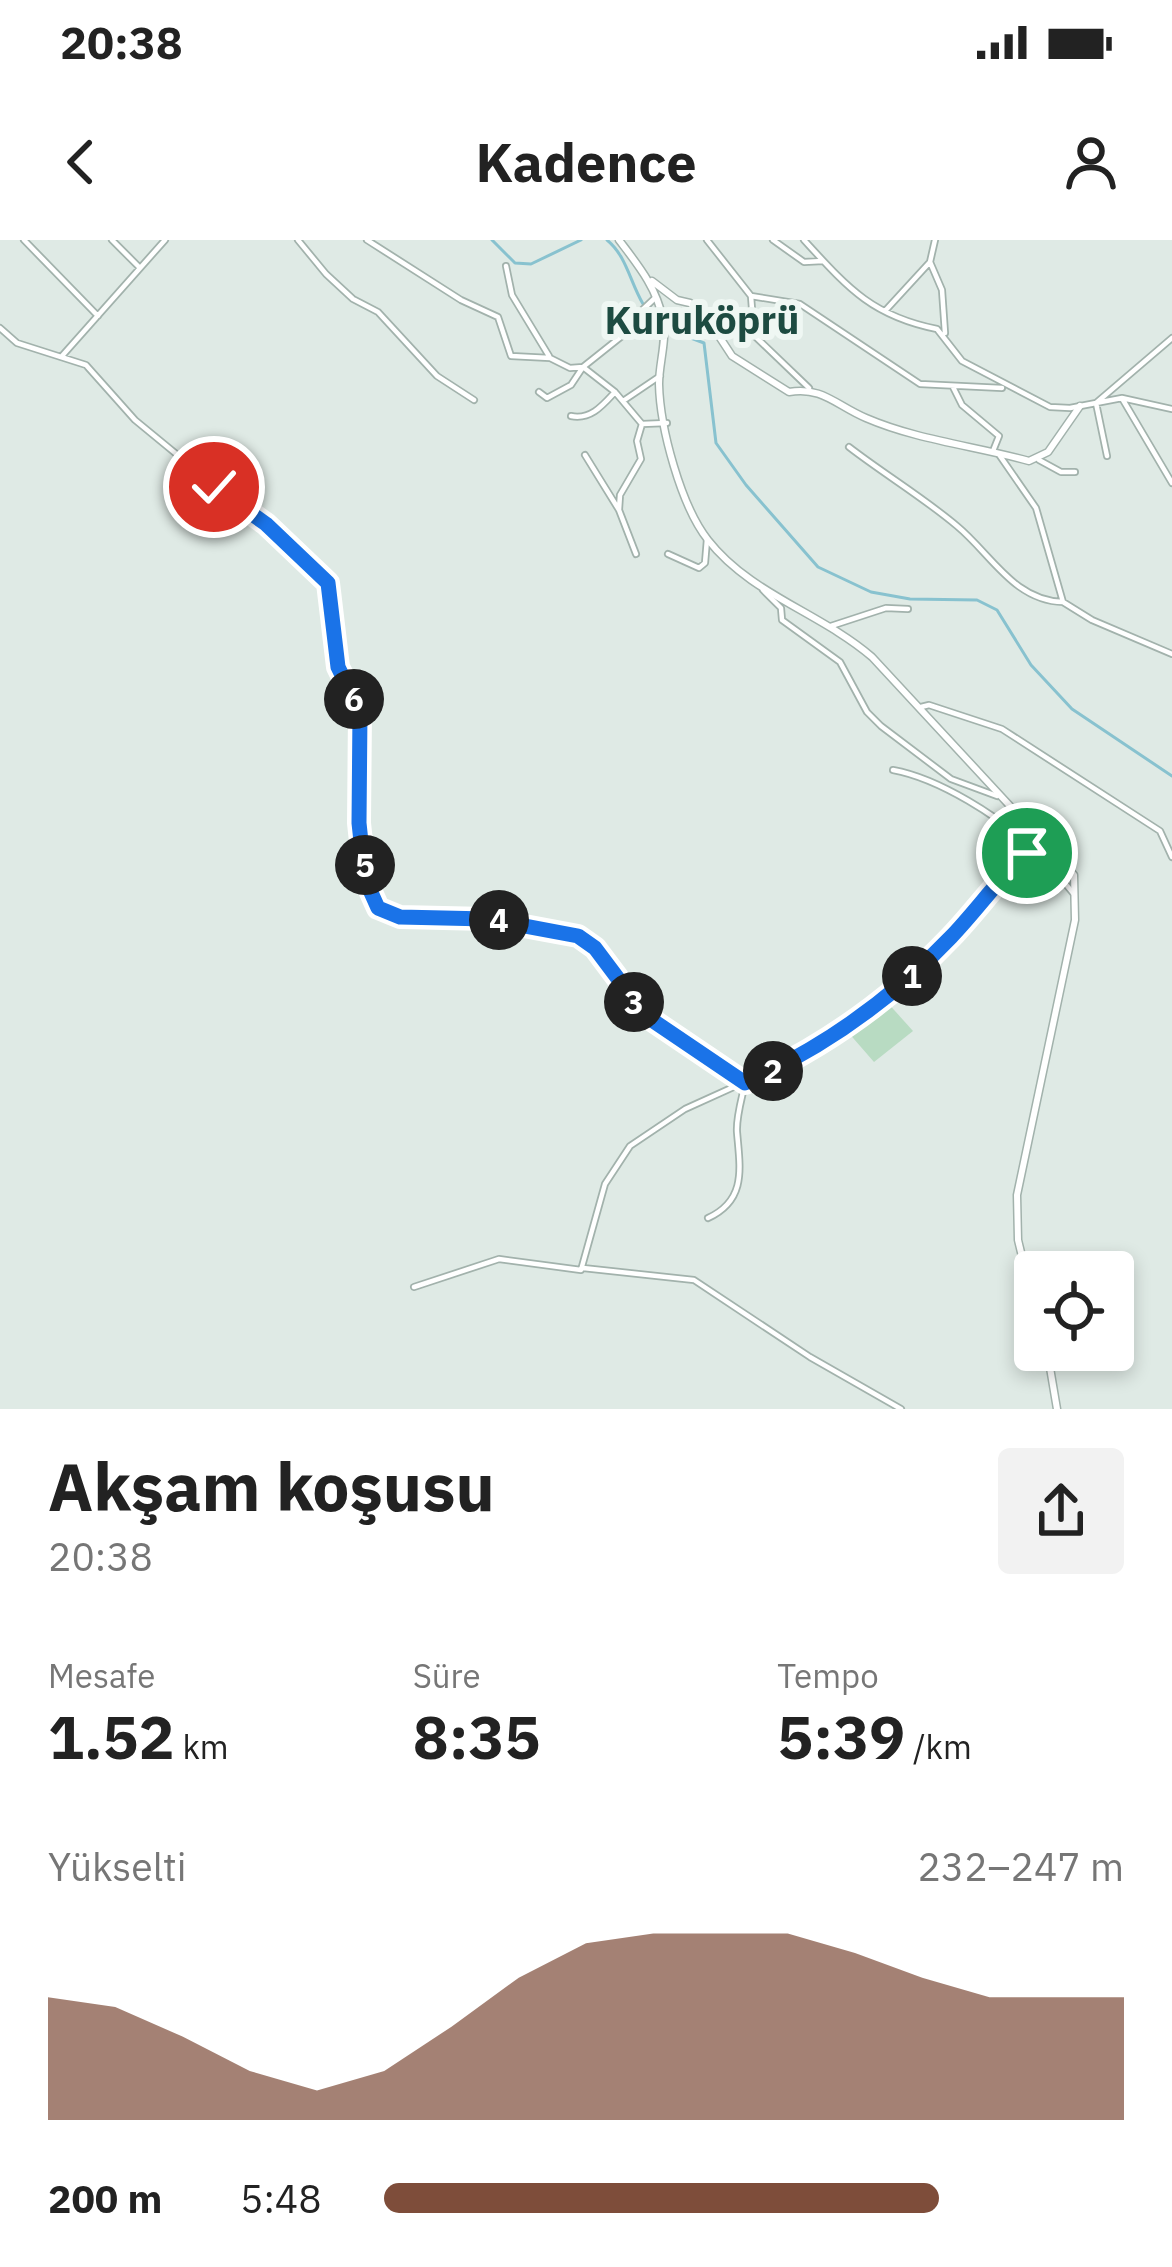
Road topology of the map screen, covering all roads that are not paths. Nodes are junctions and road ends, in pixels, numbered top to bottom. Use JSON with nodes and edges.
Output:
{"nodes":[{"id":1,"x":24,"y":240,"type":"edge"},
{"id":2,"x":112,"y":240,"type":"edge"},
{"id":3,"x":165,"y":240,"type":"edge"},
{"id":4,"x":298,"y":240,"type":"edge"},
{"id":5,"x":367,"y":240,"type":"edge"},
{"id":6,"x":619,"y":240,"type":"edge"},
{"id":7,"x":707,"y":240,"type":"edge"},
{"id":8,"x":773,"y":240,"type":"edge"},
{"id":9,"x":804,"y":240,"type":"edge"},
{"id":10,"x":935,"y":240,"type":"edge"},
{"id":11,"x":823,"y":261,"type":"junction"},
{"id":12,"x":930,"y":262,"type":"junction"},
{"id":13,"x":506,"y":266,"type":"dead end"},
{"id":14,"x":140,"y":268,"type":"junction"},
{"id":15,"x":649,"y":279,"type":"junction"},
{"id":16,"x":751,"y":296,"type":"junction"},
{"id":17,"x":652,"y":301,"type":"junction"},
{"id":18,"x":884,"y":313,"type":"junction"},
{"id":19,"x":98,"y":316,"type":"junction"},
{"id":20,"x":737,"y":319,"type":"junction"},
{"id":21,"x":637,"y":324,"type":"junction"},
{"id":22,"x":711,"y":324,"type":"junction"},
{"id":23,"x":0,"y":328,"type":"edge"},
{"id":24,"x":664,"y":335,"type":"junction"},
{"id":25,"x":945,"y":337,"type":"junction"},
{"id":26,"x":1172,"y":338,"type":"edge"},
{"id":27,"x":62,"y":356,"type":"junction"},
{"id":28,"x":550,"y":358,"type":"junction"},
{"id":29,"x":583,"y":367,"type":"junction"},
{"id":30,"x":660,"y":376,"type":"junction"},
{"id":31,"x":952,"y":387,"type":"junction"},
{"id":32,"x":809,"y":388,"type":"junction"},
{"id":33,"x":1008,"y":388,"type":"junction"},
{"id":34,"x":539,"y":392,"type":"dead end"},
{"id":35,"x":615,"y":392,"type":"junction"},
{"id":36,"x":1122,"y":398,"type":"junction"},
{"id":37,"x":474,"y":400,"type":"dead end"},
{"id":38,"x":622,"y":401,"type":"junction"},
{"id":39,"x":1096,"y":403,"type":"junction"},
{"id":40,"x":1080,"y":406,"type":"junction"},
{"id":41,"x":1172,"y":409,"type":"edge"},
{"id":42,"x":572,"y":416,"type":"dead end"},
{"id":43,"x":667,"y":423,"type":"junction"},
{"id":44,"x":641,"y":424,"type":"junction"},
{"id":45,"x":849,"y":447,"type":"dead end"},
{"id":46,"x":995,"y":451,"type":"junction"},
{"id":47,"x":585,"y":454,"type":"dead end"},
{"id":48,"x":1107,"y":456,"type":"dead end"},
{"id":49,"x":1039,"y":460,"type":"junction"},
{"id":50,"x":1075,"y":472,"type":"dead end"},
{"id":51,"x":1172,"y":483,"type":"edge"},
{"id":52,"x":619,"y":510,"type":"junction"},
{"id":53,"x":707,"y":539,"type":"junction"},
{"id":54,"x":636,"y":554,"type":"dead end"},
{"id":55,"x":668,"y":554,"type":"dead end"},
{"id":56,"x":759,"y":586,"type":"junction"},
{"id":57,"x":1064,"y":602,"type":"junction"},
{"id":58,"x":908,"y":609,"type":"dead end"},
{"id":59,"x":831,"y":626,"type":"junction"},
{"id":60,"x":1172,"y":654,"type":"edge"},
{"id":61,"x":915,"y":707,"type":"junction"},
{"id":62,"x":892,"y":770,"type":"dead end"},
{"id":63,"x":1000,"y":797,"type":"junction"},
{"id":64,"x":1033,"y":851,"type":"junction"},
{"id":65,"x":1172,"y":857,"type":"edge"},
{"id":66,"x":1077,"y":898,"type":"junction"},
{"id":67,"x":745,"y":1083,"type":"junction"},
{"id":68,"x":708,"y":1218,"type":"dead end"},
{"id":69,"x":1021,"y":1251,"type":"edge"},
{"id":70,"x":583,"y":1268,"type":"junction"},
{"id":71,"x":414,"y":1288,"type":"dead end"},
{"id":72,"x":1050,"y":1371,"type":"edge"},
{"id":73,"x":901,"y":1409,"type":"edge"},
{"id":74,"x":1058,"y":1409,"type":"edge"}],
"edges":[{"from":1,"to":19,"type":"street"},
{"from":2,"to":14,"type":"street"},
{"from":3,"to":14,"type":"street"},
{"from":4,"to":37,"type":"street"},
{"from":5,"to":28,"type":"street"},
{"from":6,"to":15,"type":"street"},
{"from":7,"to":16,"type":"street"},
{"from":8,"to":11,"type":"street"},
{"from":9,"to":11,"type":"street"},
{"from":10,"to":12,"type":"street"},
{"from":11,"to":18,"type":"street"},
{"from":12,"to":18,"type":"street"},
{"from":12,"to":25,"type":"street"},
{"from":13,"to":28,"type":"street"},
{"from":14,"to":19,"type":"street"},
{"from":15,"to":17,"type":"street"},
{"from":15,"to":22,"type":"street"},
{"from":16,"to":20,"type":"street"},
{"from":16,"to":31,"type":"street"},
{"from":17,"to":21,"type":"street"},
{"from":17,"to":24,"type":"street"},
{"from":18,"to":25,"type":"street"},
{"from":19,"to":27,"type":"street"},
{"from":20,"to":22,"type":"street"},
{"from":20,"to":32,"type":"street"},
{"from":21,"to":24,"type":"street"},
{"from":21,"to":29,"type":"street"},
{"from":22,"to":32,"type":"street"},
{"from":23,"to":27,"type":"street"},
{"from":24,"to":30,"type":"street"},
{"from":25,"to":33,"type":"street"},
{"from":26,"to":39,"type":"street"},
{"from":27,"to":67,"type":"street"},
{"from":28,"to":29,"type":"street"},
{"from":29,"to":34,"type":"street"},
{"from":29,"to":35,"type":"street"},
{"from":30,"to":38,"type":"street"},
{"from":30,"to":43,"type":"street"},
{"from":31,"to":33,"type":"street"},
{"from":31,"to":46,"type":"street"},
{"from":32,"to":46,"type":"street"},
{"from":33,"to":40,"type":"street"},
{"from":35,"to":38,"type":"street"},
{"from":35,"to":42,"type":"street"},
{"from":36,"to":39,"type":"street"},
{"from":36,"to":41,"type":"street"},
{"from":36,"to":51,"type":"street"},
{"from":38,"to":44,"type":"street"},
{"from":39,"to":40,"type":"street"},
{"from":39,"to":48,"type":"street"},
{"from":40,"to":49,"type":"street"},
{"from":43,"to":44,"type":"street"},
{"from":43,"to":53,"type":"street"},
{"from":44,"to":52,"type":"street"},
{"from":45,"to":57,"type":"street"},
{"from":46,"to":49,"type":"street"},
{"from":46,"to":57,"type":"street"},
{"from":47,"to":52,"type":"street"},
{"from":49,"to":50,"type":"street"},
{"from":52,"to":54,"type":"street"},
{"from":53,"to":55,"type":"street"},
{"from":53,"to":56,"type":"street"},
{"from":56,"to":59,"type":"street"},
{"from":56,"to":63,"type":"street"},
{"from":57,"to":60,"type":"street"},
{"from":58,"to":59,"type":"street"},
{"from":59,"to":61,"type":"street"},
{"from":61,"to":63,"type":"street"},
{"from":61,"to":65,"type":"street"},
{"from":62,"to":64,"type":"street"},
{"from":63,"to":66,"type":"street"},
{"from":64,"to":66,"type":"street"},
{"from":64,"to":67,"type":"street"},
{"from":66,"to":69,"type":"street"},
{"from":67,"to":68,"type":"street"},
{"from":67,"to":70,"type":"street"},
{"from":70,"to":71,"type":"street"},
{"from":70,"to":73,"type":"street"},
{"from":72,"to":74,"type":"street"}]}
